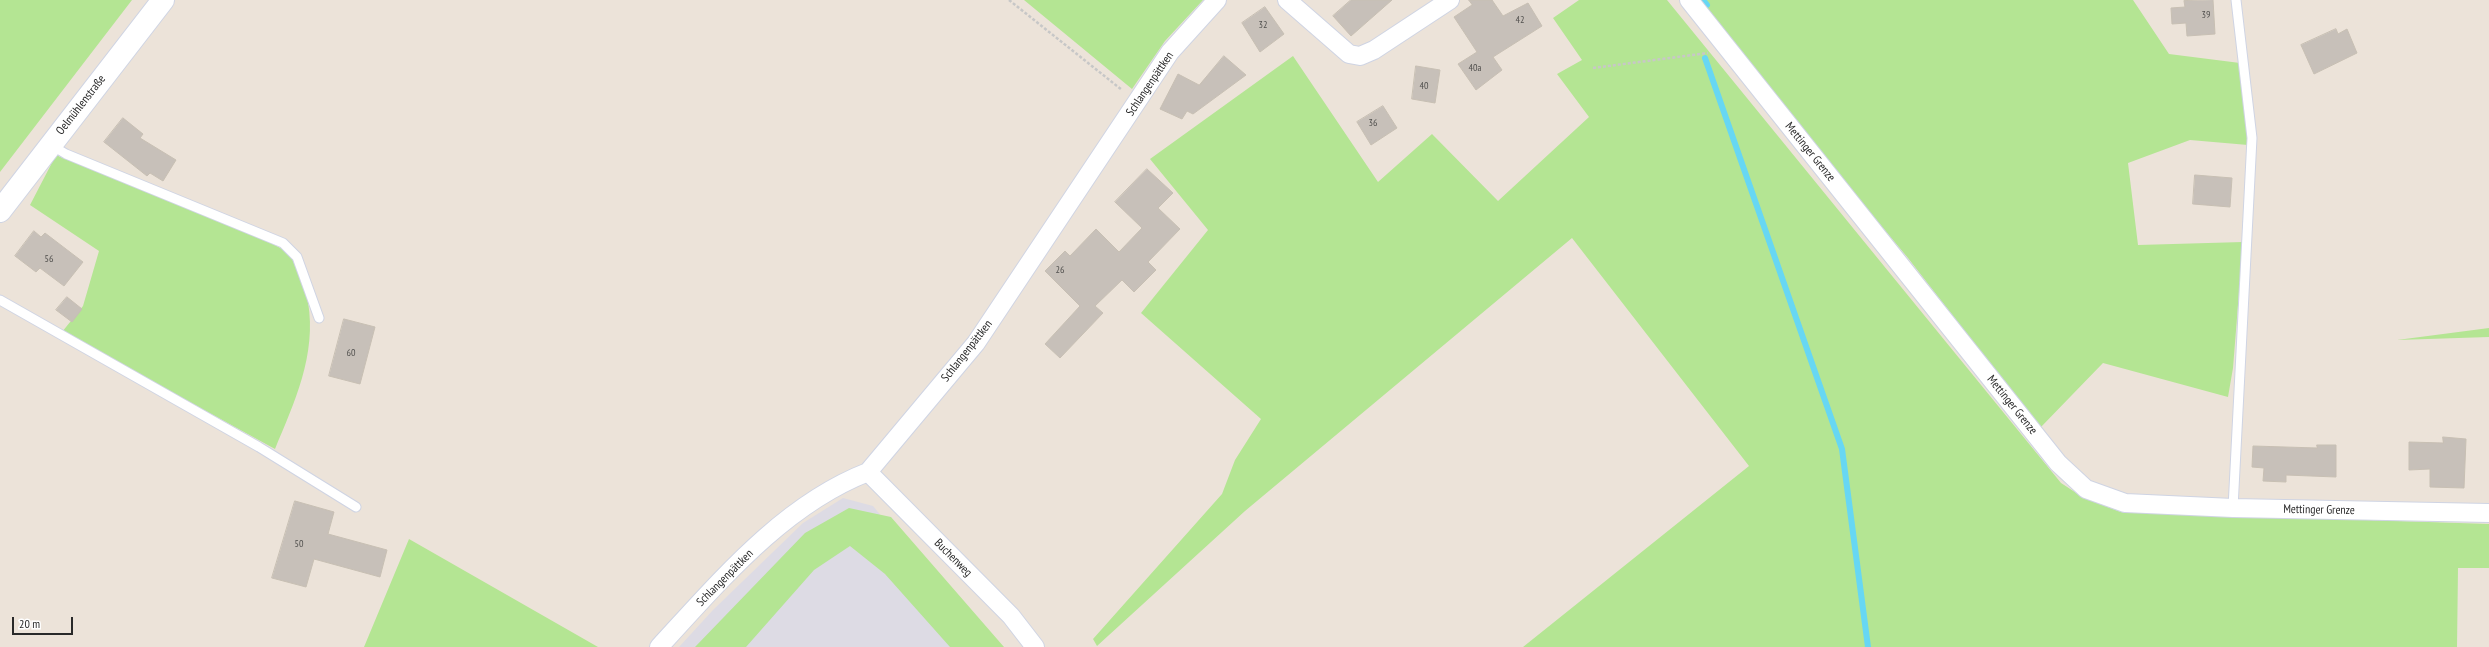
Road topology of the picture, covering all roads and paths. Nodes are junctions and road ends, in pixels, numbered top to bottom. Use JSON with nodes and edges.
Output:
{"nodes":[{"id":1,"x":162,"y":0,"type":"edge"},
{"id":2,"x":1009,"y":0,"type":"edge"},
{"id":3,"x":1217,"y":0,"type":"edge"},
{"id":4,"x":1287,"y":0,"type":"edge"},
{"id":5,"x":1450,"y":0,"type":"edge"},
{"id":6,"x":1689,"y":0,"type":"edge"},
{"id":7,"x":2236,"y":0,"type":"edge"},
{"id":8,"x":1729,"y":50,"type":"junction"},
{"id":9,"x":1593,"y":68,"type":"dead end"},
{"id":10,"x":1130,"y":113,"type":"junction"},
{"id":11,"x":51,"y":145,"type":"junction"},
{"id":12,"x":0,"y":211,"type":"edge"},
{"id":13,"x":0,"y":300,"type":"edge"},
{"id":14,"x":319,"y":318,"type":"dead end"},
{"id":15,"x":868,"y":472,"type":"junction"},
{"id":16,"x":356,"y":507,"type":"dead end"},
{"id":17,"x":2233,"y":508,"type":"junction"},
{"id":18,"x":2489,"y":513,"type":"edge"},
{"id":19,"x":660,"y":647,"type":"edge"},
{"id":20,"x":1035,"y":647,"type":"edge"}],
"edges":[{"from":1,"to":11,"type":"street","name":"Oelmühlenstraße"},
{"from":2,"to":10,"type":"path"},
{"from":3,"to":10,"type":"street","name":"Schlangenpättken"},
{"from":4,"to":5,"type":"street"},
{"from":6,"to":8,"type":"street","name":"Mettinger Grenze"},
{"from":7,"to":17,"type":"lane"},
{"from":8,"to":9,"type":"path"},
{"from":8,"to":17,"type":"street","name":"Mettinger Grenze"},
{"from":10,"to":15,"type":"street","name":"Schlangenpättken"},
{"from":11,"to":12,"type":"street","name":"Oelmühlenstraße"},
{"from":11,"to":14,"type":"lane"},
{"from":13,"to":16,"type":"lane"},
{"from":15,"to":19,"type":"street","name":"Schlangenpättken"},
{"from":15,"to":20,"type":"street","name":"Buchenweg"},
{"from":17,"to":18,"type":"street","name":"Mettinger Grenze"}]}
